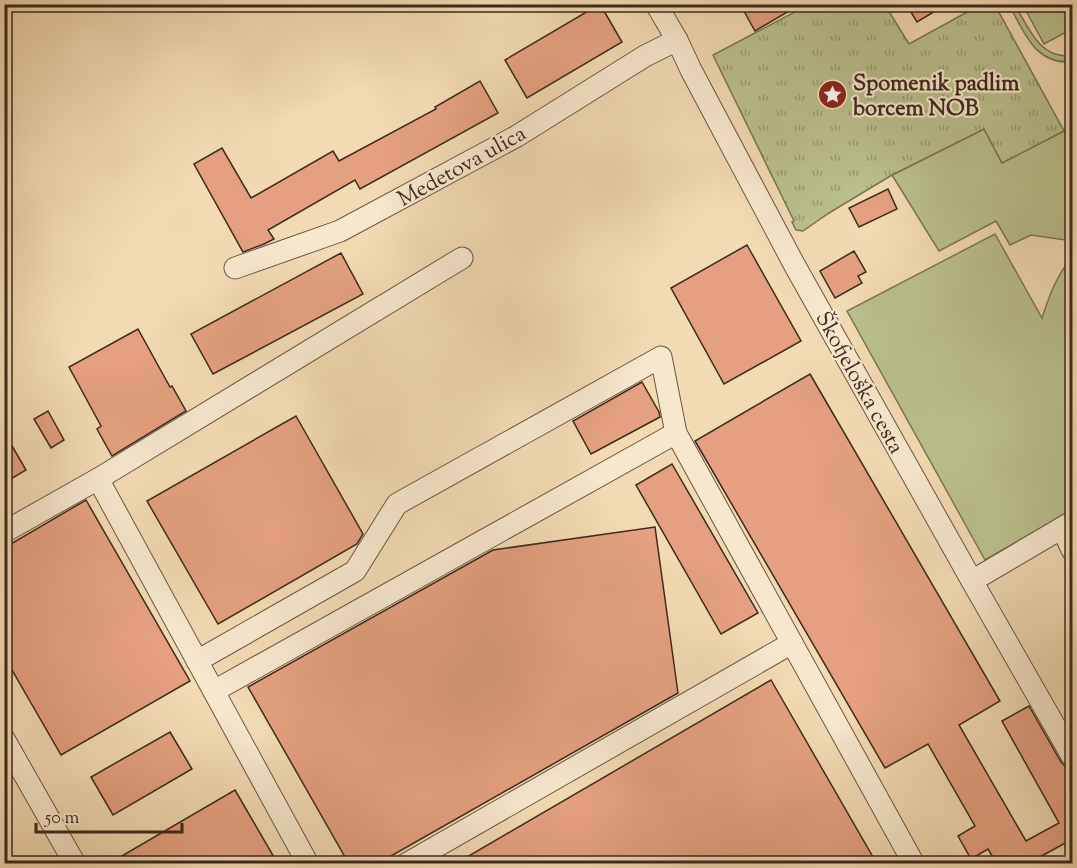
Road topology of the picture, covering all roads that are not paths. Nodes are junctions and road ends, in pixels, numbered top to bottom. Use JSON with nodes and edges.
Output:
{"nodes":[{"id":1,"x":656,"y":4,"type":"edge"},
{"id":2,"x":677,"y":40,"type":"junction"},
{"id":3,"x":462,"y":258,"type":"dead end"},
{"id":4,"x":235,"y":268,"type":"dead end"},
{"id":5,"x":676,"y":433,"type":"junction"},
{"id":6,"x":98,"y":479,"type":"junction"},
{"id":7,"x":1067,"y":525,"type":"edge"},
{"id":8,"x":4,"y":532,"type":"edge"},
{"id":9,"x":1072,"y":550,"type":"edge"},
{"id":10,"x":972,"y":581,"type":"junction"},
{"id":11,"x":792,"y":643,"type":"junction"},
{"id":12,"x":197,"y":661,"type":"junction"},
{"id":13,"x":213,"y":690,"type":"junction"},
{"id":14,"x":4,"y":739,"type":"edge"},
{"id":15,"x":1072,"y":756,"type":"edge"},
{"id":16,"x":75,"y":864,"type":"edge"},
{"id":17,"x":308,"y":864,"type":"edge"},
{"id":18,"x":406,"y":864,"type":"edge"},
{"id":19,"x":914,"y":864,"type":"edge"}],
"edges":[{"from":1,"to":2,"type":"street","name":"Škofjeloška cesta"},
{"from":2,"to":4,"type":"street","name":"Medetova ulica"},
{"from":2,"to":10,"type":"street","name":"Škofjeloška cesta"},
{"from":3,"to":6,"type":"street"},
{"from":5,"to":11,"type":"street"},
{"from":5,"to":12,"type":"street"},
{"from":5,"to":13,"type":"street"},
{"from":6,"to":8,"type":"street"},
{"from":6,"to":12,"type":"street"},
{"from":7,"to":9,"type":"street"},
{"from":7,"to":10,"type":"street"},
{"from":10,"to":15,"type":"street","name":"Škofjeloška cesta"},
{"from":11,"to":18,"type":"street"},
{"from":11,"to":19,"type":"street"},
{"from":12,"to":13,"type":"street"},
{"from":13,"to":17,"type":"street"},
{"from":14,"to":16,"type":"street"}]}
